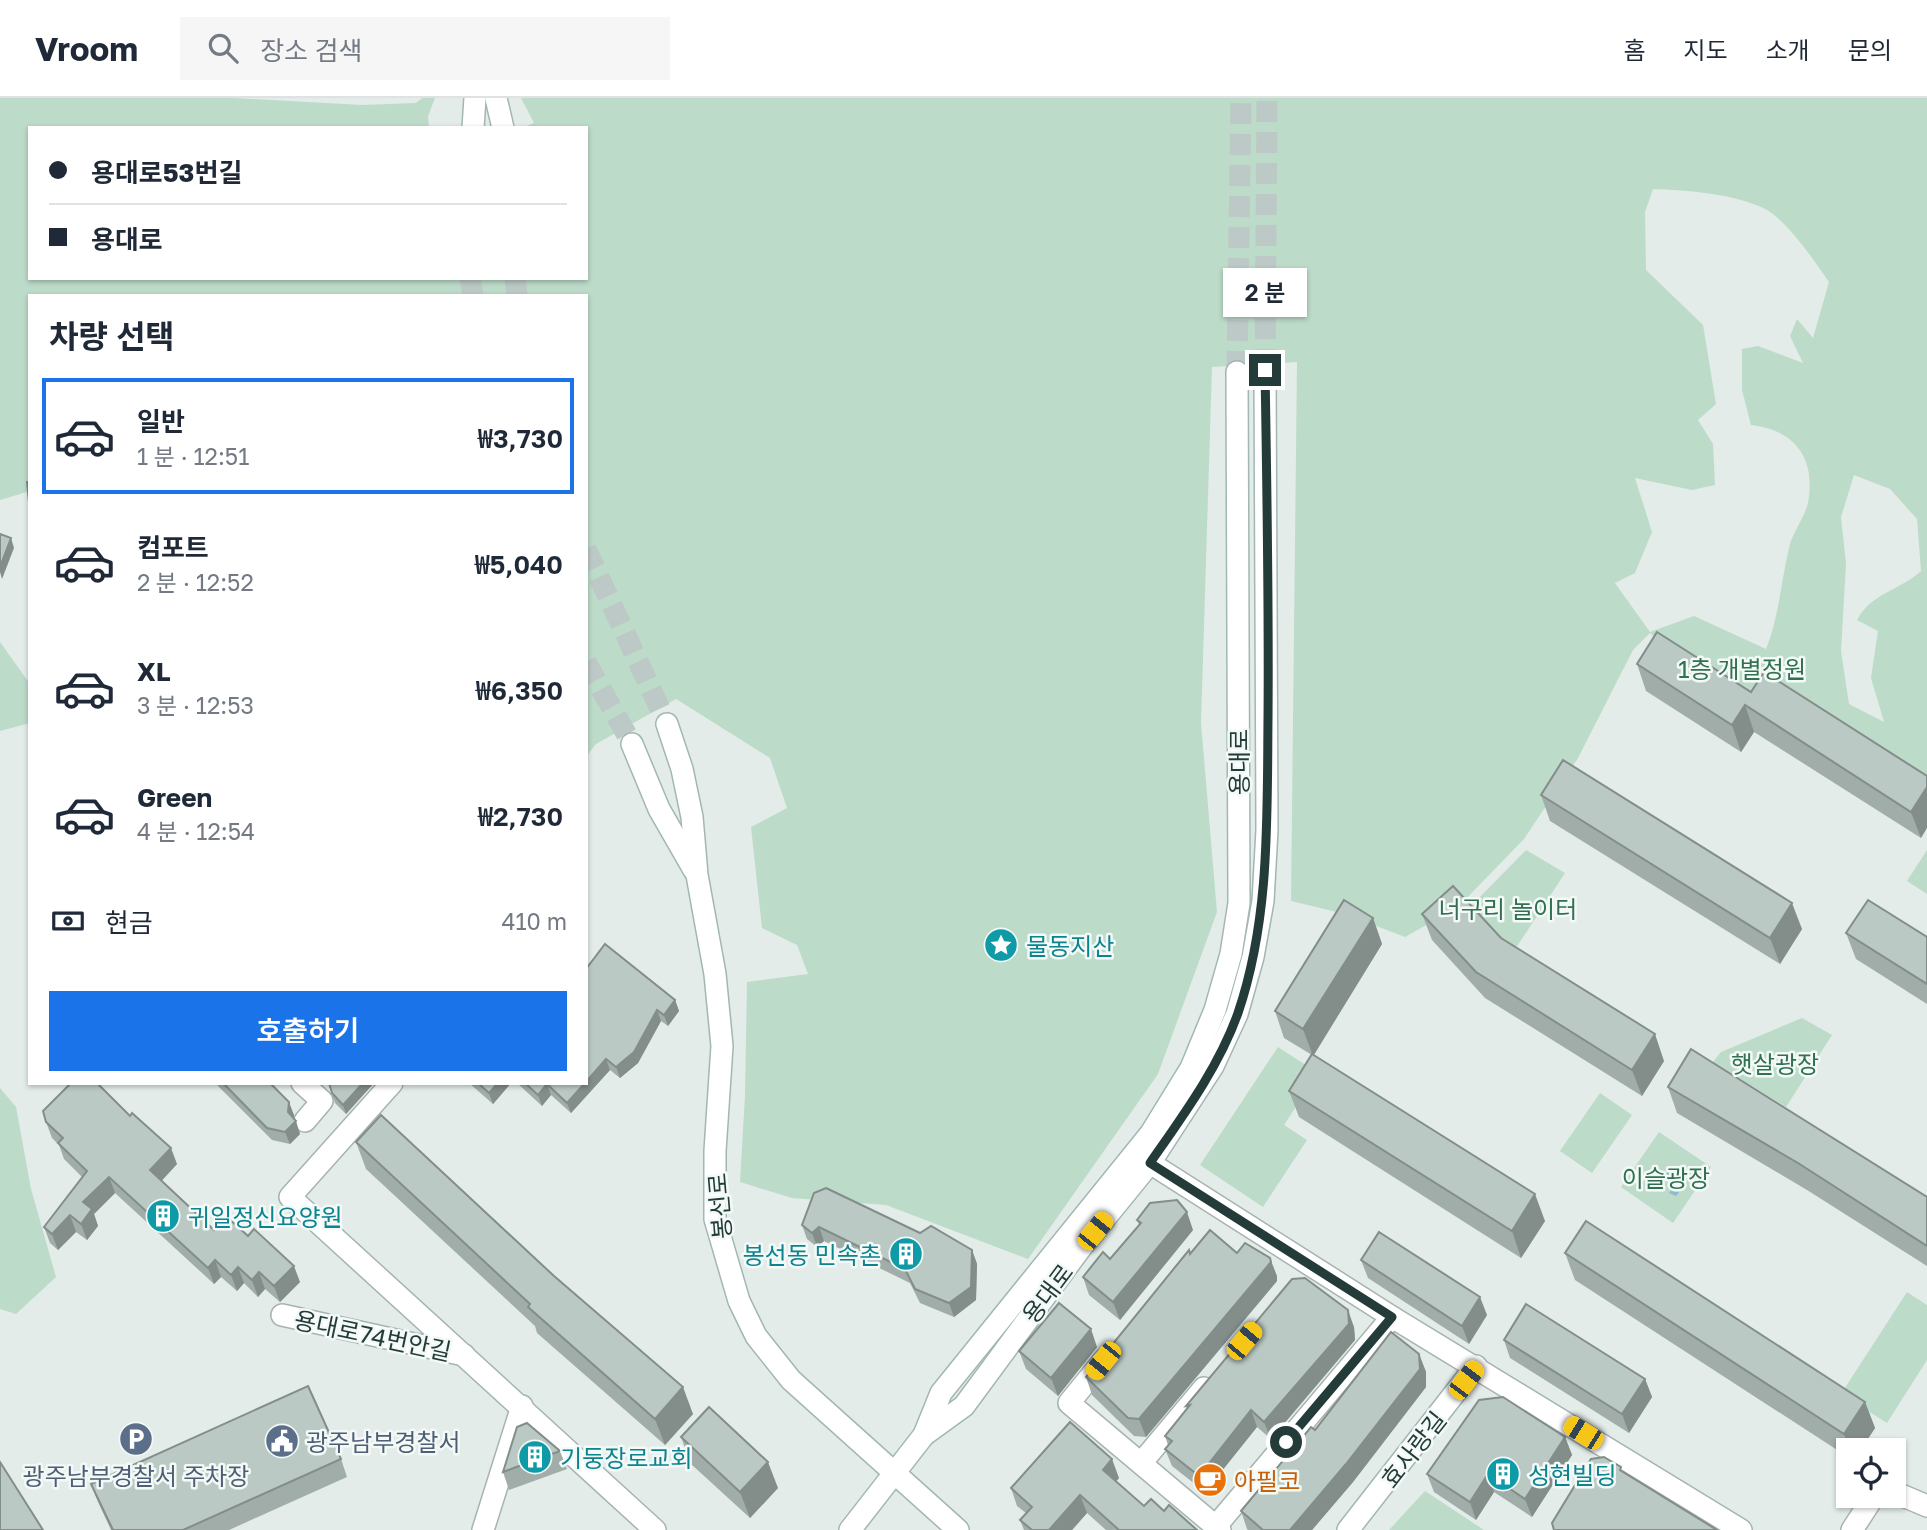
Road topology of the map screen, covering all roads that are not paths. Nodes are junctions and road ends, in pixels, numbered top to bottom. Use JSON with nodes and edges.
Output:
{"nodes":[{"id":1,"x":475,"y":98,"type":"edge"},
{"id":2,"x":496,"y":98,"type":"edge"},
{"id":3,"x":473,"y":126,"type":"edge"},
{"id":4,"x":503,"y":126,"type":"edge"},
{"id":5,"x":1265,"y":370,"type":"tunnel mouth"},
{"id":6,"x":1237,"y":372,"type":"tunnel mouth"},
{"id":7,"x":667,"y":724,"type":"tunnel mouth"},
{"id":8,"x":632,"y":744,"type":"tunnel mouth"},
{"id":9,"x":697,"y":875,"type":"junction"},
{"id":10,"x":304,"y":1085,"type":"edge"},
{"id":11,"x":390,"y":1085,"type":"edge"},
{"id":12,"x":305,"y":1121,"type":"dead end"},
{"id":13,"x":1150,"y":1163,"type":"junction"},
{"id":14,"x":1225,"y":1212,"type":"junction"},
{"id":15,"x":1209,"y":1231,"type":"edge"},
{"id":16,"x":1309,"y":1263,"type":"junction"},
{"id":17,"x":1293,"y":1282,"type":"edge"},
{"id":18,"x":282,"y":1315,"type":"dead end"},
{"id":19,"x":1392,"y":1317,"type":"junction"},
{"id":20,"x":1120,"y":1341,"type":"edge"},
{"id":21,"x":464,"y":1355,"type":"junction"},
{"id":22,"x":1476,"y":1366,"type":"junction"},
{"id":23,"x":1219,"y":1371,"type":"edge"},
{"id":24,"x":522,"y":1406,"type":"junction"},
{"id":25,"x":924,"y":1434,"type":"junction"},
{"id":26,"x":1142,"y":1462,"type":"junction"},
{"id":27,"x":892,"y":1473,"type":"junction"},
{"id":28,"x":1906,"y":1497,"type":"edge"},
{"id":29,"x":1927,"y":1506,"type":"edge"},
{"id":30,"x":1867,"y":1508,"type":"edge"},
{"id":31,"x":1218,"y":1528,"type":"edge"},
{"id":32,"x":483,"y":1530,"type":"edge"},
{"id":33,"x":655,"y":1530,"type":"edge"},
{"id":34,"x":850,"y":1530,"type":"edge"},
{"id":35,"x":958,"y":1530,"type":"edge"},
{"id":36,"x":1348,"y":1530,"type":"edge"},
{"id":37,"x":1741,"y":1530,"type":"edge"},
{"id":38,"x":1853,"y":1530,"type":"edge"}],
"edges":[{"from":1,"to":3,"type":"street"},
{"from":2,"to":4,"type":"street"},
{"from":5,"to":13,"type":"street","name":"용대로"},
{"from":6,"to":25,"type":"street","name":"용대로"},
{"from":7,"to":9,"type":"street","name":"봉선로"},
{"from":8,"to":9,"type":"street"},
{"from":9,"to":27,"type":"street","name":"봉선로"},
{"from":10,"to":12,"type":"street"},
{"from":11,"to":21,"type":"street"},
{"from":13,"to":14,"type":"street"},
{"from":13,"to":25,"type":"street","name":"용대로"},
{"from":14,"to":15,"type":"street"},
{"from":14,"to":16,"type":"street"},
{"from":16,"to":17,"type":"street"},
{"from":16,"to":19,"type":"street"},
{"from":18,"to":21,"type":"street","name":"용대로74번안길"},
{"from":19,"to":22,"type":"street"},
{"from":19,"to":31,"type":"street"},
{"from":20,"to":26,"type":"street"},
{"from":21,"to":24,"type":"street"},
{"from":22,"to":36,"type":"street","name":"효사랑길"},
{"from":22,"to":37,"type":"street"},
{"from":23,"to":26,"type":"street"},
{"from":24,"to":32,"type":"street"},
{"from":24,"to":33,"type":"street"},
{"from":25,"to":27,"type":"street","name":"용대로"},
{"from":26,"to":31,"type":"street"},
{"from":27,"to":34,"type":"street","name":"용대로"},
{"from":27,"to":35,"type":"street","name":"봉선로"},
{"from":28,"to":29,"type":"street"},
{"from":30,"to":38,"type":"street"}]}
